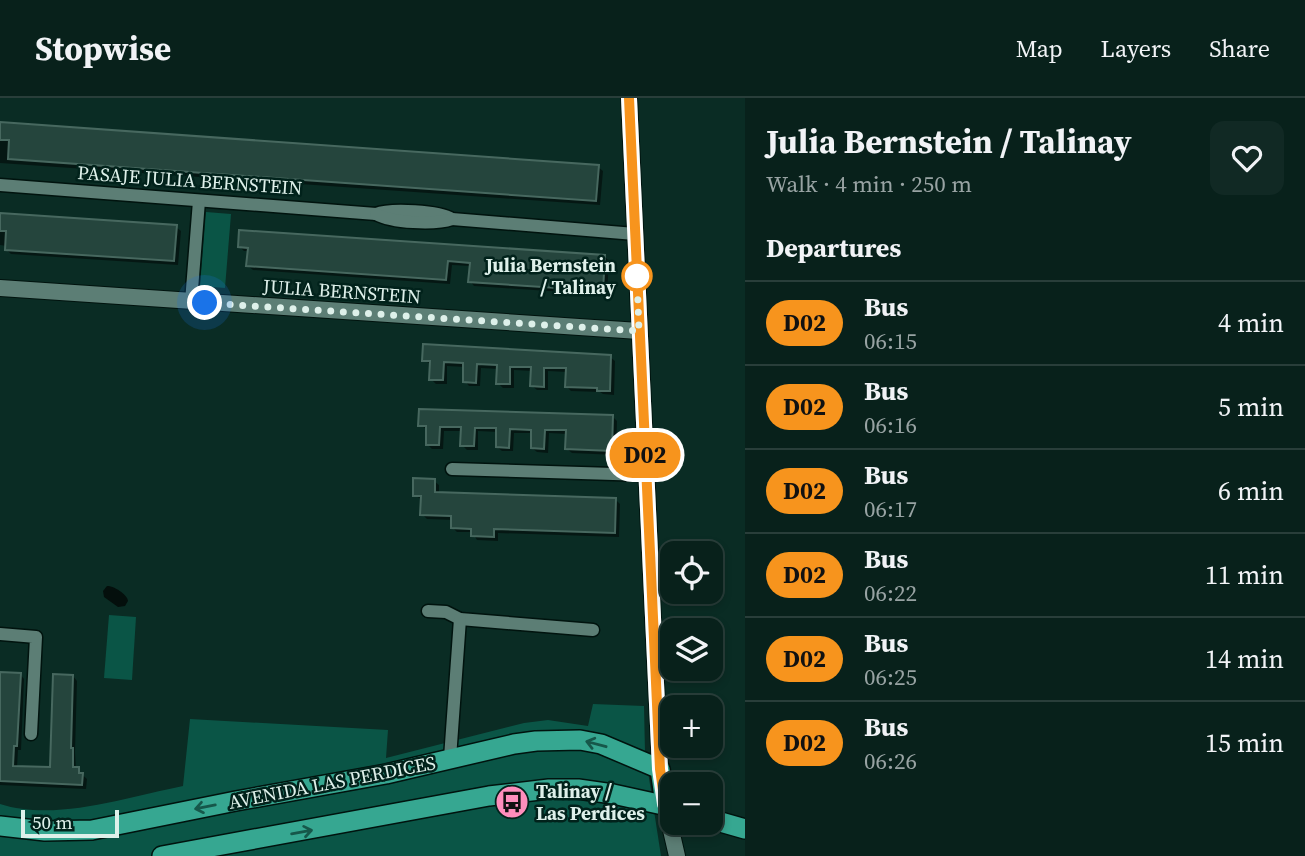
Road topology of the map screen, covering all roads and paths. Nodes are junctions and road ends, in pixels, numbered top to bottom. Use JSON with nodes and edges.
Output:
{"nodes":[{"id":1,"x":629,"y":98,"type":"edge"},
{"id":2,"x":0,"y":185,"type":"edge"},
{"id":3,"x":199,"y":201,"type":"junction"},
{"id":4,"x":635,"y":233,"type":"junction"},
{"id":5,"x":0,"y":288,"type":"edge"},
{"id":6,"x":191,"y":302,"type":"junction"},
{"id":7,"x":639,"y":331,"type":"junction"},
{"id":8,"x":452,"y":470,"type":"dead end"},
{"id":9,"x":646,"y":475,"type":"junction"},
{"id":10,"x":428,"y":611,"type":"dead end"},
{"id":11,"x":460,"y":619,"type":"junction"},
{"id":12,"x":593,"y":629,"type":"dead end"},
{"id":13,"x":0,"y":634,"type":"edge"},
{"id":14,"x":31,"y":734,"type":"dead end"},
{"id":15,"x":450,"y":758,"type":"junction"},
{"id":16,"x":660,"y":769,"type":"junction"},
{"id":17,"x":661,"y":772,"type":"edge"},
{"id":18,"x":660,"y":804,"type":"edge"},
{"id":19,"x":723,"y":823,"type":"edge"},
{"id":20,"x":0,"y":826,"type":"edge"},
{"id":21,"x":745,"y":828,"type":"edge"},
{"id":22,"x":673,"y":835,"type":"edge"},
{"id":23,"x":162,"y":856,"type":"edge"},
{"id":24,"x":677,"y":856,"type":"edge"}],
"edges":[{"from":1,"to":4,"type":"street"},
{"from":2,"to":3,"type":"street","name":"PASAJE JULIA BERNSTEIN"},
{"from":3,"to":4,"type":"street","name":"PASAJE JULIA BERNSTEIN"},
{"from":3,"to":6,"type":"street"},
{"from":4,"to":7,"type":"street"},
{"from":5,"to":6,"type":"street","name":"JULIA BERNSTEIN"},
{"from":6,"to":7,"type":"street","name":"JULIA BERNSTEIN"},
{"from":7,"to":9,"type":"street"},
{"from":8,"to":9,"type":"street"},
{"from":9,"to":16,"type":"street"},
{"from":10,"to":11,"type":"street"},
{"from":11,"to":12,"type":"street"},
{"from":11,"to":15,"type":"street"},
{"from":13,"to":14,"type":"street"},
{"from":16,"to":15,"type":"main road","name":"AVENIDA LAS PERDICES","one_way":true},
{"from":15,"to":20,"type":"main road","name":"AVENIDA LAS PERDICES","one_way":true},
{"from":16,"to":17,"type":"main road"},
{"from":23,"to":18,"type":"main road","one_way":true},
{"from":19,"to":21,"type":"main road"},
{"from":22,"to":24,"type":"street"}]}
